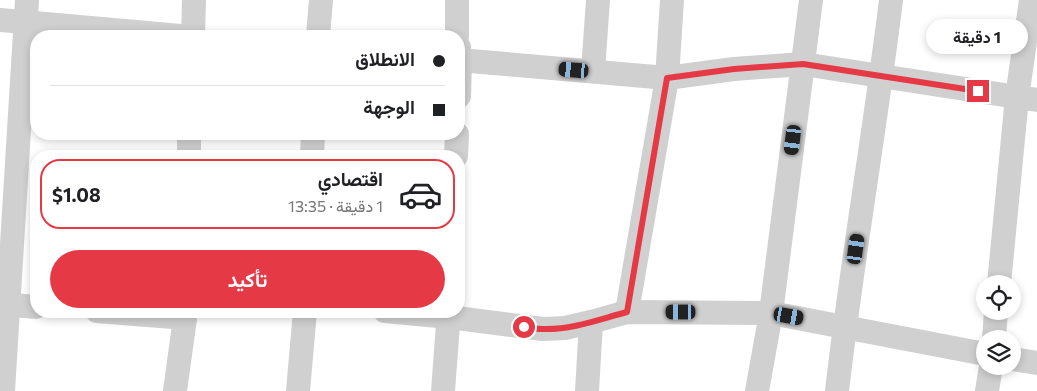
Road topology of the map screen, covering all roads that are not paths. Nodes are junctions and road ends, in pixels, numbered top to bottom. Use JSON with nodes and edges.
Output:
{"nodes":[{"id":1,"x":194,"y":0,"type":"edge"},
{"id":2,"x":321,"y":0,"type":"edge"},
{"id":3,"x":458,"y":0,"type":"edge"},
{"id":4,"x":598,"y":0,"type":"edge"},
{"id":5,"x":672,"y":0,"type":"edge"},
{"id":6,"x":810,"y":0,"type":"edge"},
{"id":7,"x":891,"y":0,"type":"edge"},
{"id":8,"x":1030,"y":0,"type":"edge"},
{"id":9,"x":26,"y":11,"type":"edge"},
{"id":10,"x":0,"y":20,"type":"edge"},
{"id":11,"x":144,"y":30,"type":"edge"},
{"id":12,"x":192,"y":30,"type":"edge"},
{"id":13,"x":318,"y":30,"type":"edge"},
{"id":14,"x":458,"y":30,"type":"edge"},
{"id":15,"x":465,"y":56,"type":"edge"},
{"id":16,"x":803,"y":64,"type":"junction"},
{"id":17,"x":593,"y":71,"type":"junction"},
{"id":18,"x":881,"y":76,"type":"junction"},
{"id":19,"x":667,"y":78,"type":"junction"},
{"id":20,"x":1027,"y":98,"type":"edge"},
{"id":21,"x":1000,"y":275,"type":"edge"},
{"id":22,"x":4,"y":304,"type":"edge"},
{"id":23,"x":30,"y":306,"type":"edge"},
{"id":24,"x":627,"y":312,"type":"junction"},
{"id":25,"x":771,"y":313,"type":"junction"},
{"id":26,"x":465,"y":317,"type":"edge"},
{"id":27,"x":185,"y":318,"type":"edge"},
{"id":28,"x":304,"y":318,"type":"edge"},
{"id":29,"x":449,"y":318,"type":"edge"},
{"id":30,"x":591,"y":322,"type":"junction"},
{"id":31,"x":844,"y":326,"type":"junction"},
{"id":32,"x":976,"y":352,"type":"edge"},
{"id":33,"x":1021,"y":360,"type":"edge"},
{"id":34,"x":1037,"y":363,"type":"edge"},
{"id":35,"x":990,"y":375,"type":"edge"},
{"id":36,"x":3,"y":391,"type":"edge"},
{"id":37,"x":175,"y":391,"type":"edge"},
{"id":38,"x":298,"y":391,"type":"edge"},
{"id":39,"x":442,"y":391,"type":"edge"},
{"id":40,"x":587,"y":391,"type":"edge"},
{"id":41,"x":757,"y":391,"type":"edge"},
{"id":42,"x":837,"y":391,"type":"edge"},
{"id":43,"x":987,"y":391,"type":"edge"}],
"edges":[{"from":1,"to":12,"type":"street"},
{"from":2,"to":13,"type":"street"},
{"from":3,"to":14,"type":"street"},
{"from":4,"to":17,"type":"street"},
{"from":5,"to":19,"type":"street"},
{"from":6,"to":16,"type":"street"},
{"from":7,"to":18,"type":"street"},
{"from":8,"to":20,"type":"street"},
{"from":9,"to":10,"type":"street"},
{"from":9,"to":11,"type":"street"},
{"from":9,"to":22,"type":"street"},
{"from":15,"to":17,"type":"street"},
{"from":16,"to":18,"type":"street"},
{"from":16,"to":19,"type":"street"},
{"from":16,"to":25,"type":"street"},
{"from":17,"to":19,"type":"street"},
{"from":18,"to":20,"type":"street"},
{"from":18,"to":31,"type":"street"},
{"from":19,"to":24,"type":"street"},
{"from":20,"to":21,"type":"street"},
{"from":22,"to":23,"type":"street"},
{"from":22,"to":36,"type":"street"},
{"from":24,"to":25,"type":"street"},
{"from":24,"to":30,"type":"street"},
{"from":25,"to":31,"type":"street"},
{"from":25,"to":41,"type":"street"},
{"from":26,"to":30,"type":"street"},
{"from":27,"to":37,"type":"street"},
{"from":28,"to":38,"type":"street"},
{"from":29,"to":39,"type":"street"},
{"from":30,"to":40,"type":"street"},
{"from":31,"to":32,"type":"street"},
{"from":31,"to":42,"type":"street"},
{"from":33,"to":34,"type":"street"},
{"from":35,"to":43,"type":"street"}]}
